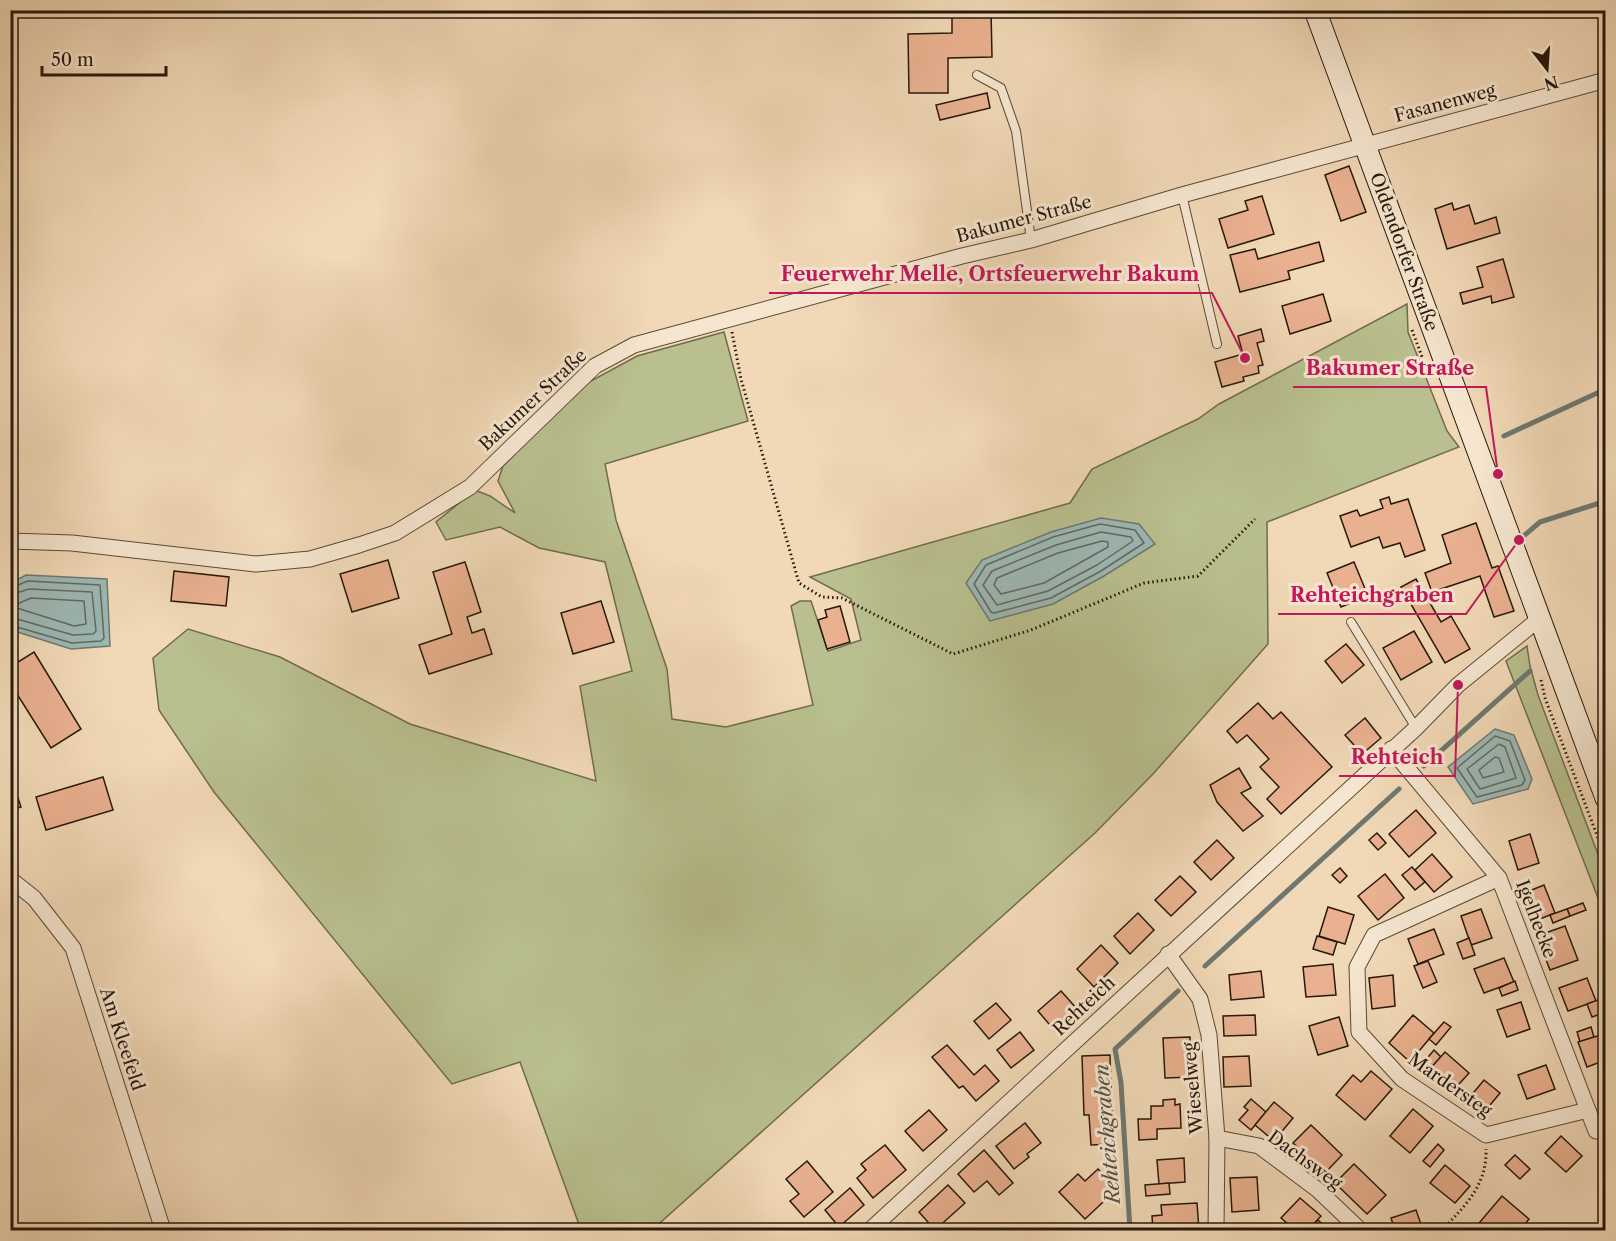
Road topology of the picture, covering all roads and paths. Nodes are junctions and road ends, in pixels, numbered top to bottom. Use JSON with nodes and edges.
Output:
{"nodes":[{"id":1,"x":1315,"y":10,"type":"edge"},
{"id":2,"x":977,"y":75,"type":"dead end"},
{"id":3,"x":1605,"y":80,"type":"edge"},
{"id":4,"x":1365,"y":145,"type":"junction"},
{"id":5,"x":1182,"y":195,"type":"junction"},
{"id":6,"x":1031,"y":240,"type":"junction"},
{"id":7,"x":731,"y":319,"type":"junction"},
{"id":8,"x":1217,"y":344,"type":"dead end"},
{"id":9,"x":1255,"y":519,"type":"dead end"},
{"id":10,"x":10,"y":541,"type":"edge"},
{"id":11,"x":1539,"y":619,"type":"junction"},
{"id":12,"x":1351,"y":622,"type":"dead end"},
{"id":13,"x":1416,"y":728,"type":"junction"},
{"id":14,"x":1391,"y":749,"type":"junction"},
{"id":15,"x":1605,"y":798,"type":"edge"},
{"id":16,"x":1499,"y":878,"type":"junction"},
{"id":17,"x":10,"y":879,"type":"edge"},
{"id":18,"x":1168,"y":954,"type":"junction"},
{"id":19,"x":1588,"y":1110,"type":"junction"},
{"id":20,"x":1596,"y":1131,"type":"dead end"},
{"id":21,"x":1486,"y":1135,"type":"junction"},
{"id":22,"x":1217,"y":1138,"type":"junction"},
{"id":23,"x":162,"y":1230,"type":"edge"},
{"id":24,"x":870,"y":1230,"type":"edge"},
{"id":25,"x":1216,"y":1230,"type":"edge"},
{"id":26,"x":1360,"y":1230,"type":"edge"},
{"id":27,"x":1442,"y":1230,"type":"edge"}],
"edges":[{"from":1,"to":4,"type":"main road","name":"Oldendorfer Straße"},
{"from":2,"to":6,"type":"lane"},
{"from":3,"to":4,"type":"street","name":"Fasanenweg"},
{"from":4,"to":5,"type":"street","name":"Bakumer Straße"},
{"from":4,"to":11,"type":"main road","name":"Oldendorfer Straße"},
{"from":5,"to":6,"type":"street","name":"Bakumer Straße"},
{"from":5,"to":8,"type":"lane"},
{"from":6,"to":7,"type":"street","name":"Bakumer Straße"},
{"from":7,"to":9,"type":"path"},
{"from":7,"to":10,"type":"street","name":"Bakumer Straße"},
{"from":11,"to":13,"type":"street","name":"Rehteich"},
{"from":11,"to":15,"type":"main road","name":"Oldendorfer Straße"},
{"from":12,"to":13,"type":"lane"},
{"from":13,"to":14,"type":"street","name":"Rehteich"},
{"from":14,"to":16,"type":"street","name":"Igelhecke"},
{"from":14,"to":18,"type":"street","name":"Rehteich"},
{"from":16,"to":19,"type":"street","name":"Igelhecke"},
{"from":16,"to":21,"type":"street","name":"Mardersteg"},
{"from":17,"to":23,"type":"street","name":"Am Kleefeld"},
{"from":18,"to":22,"type":"street","name":"Wieselweg"},
{"from":18,"to":24,"type":"street","name":"Rehteich"},
{"from":19,"to":20,"type":"street","name":"Igelhecke"},
{"from":19,"to":21,"type":"street","name":"Mardersteg"},
{"from":21,"to":27,"type":"path"},
{"from":22,"to":25,"type":"street","name":"Wieselweg"},
{"from":22,"to":26,"type":"street","name":"Dachsweg"}]}
